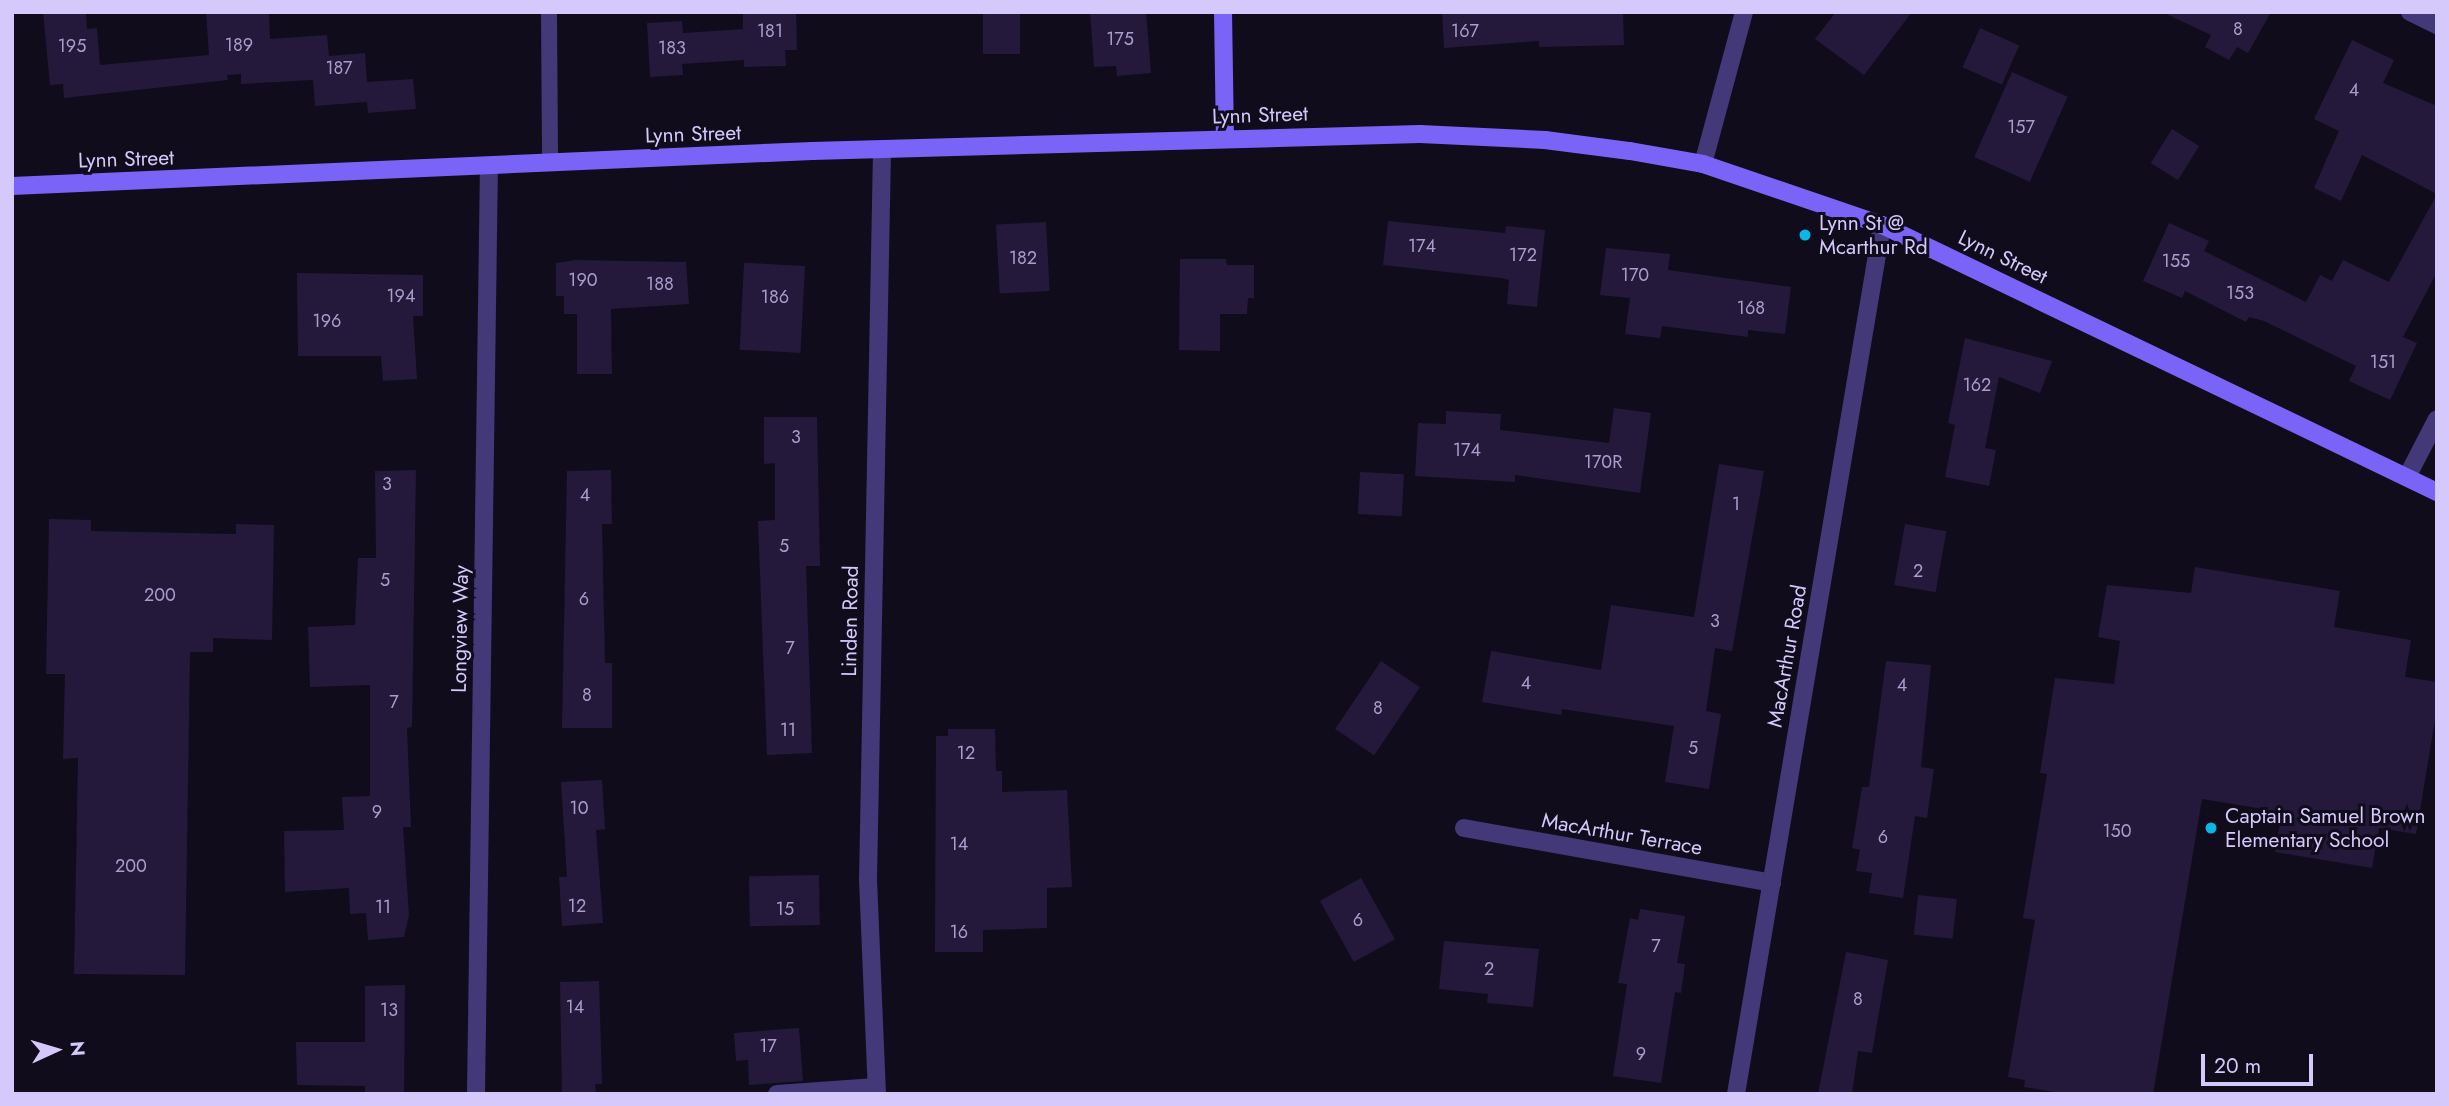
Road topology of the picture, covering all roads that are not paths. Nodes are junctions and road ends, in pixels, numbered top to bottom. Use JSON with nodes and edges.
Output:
{"nodes":[{"id":1,"x":549,"y":12,"type":"edge"},
{"id":2,"x":1223,"y":12,"type":"edge"},
{"id":3,"x":1744,"y":12,"type":"edge"},
{"id":4,"x":2410,"y":12,"type":"edge"},
{"id":5,"x":2437,"y":25,"type":"edge"},
{"id":6,"x":1225,"y":139,"type":"junction"},
{"id":7,"x":882,"y":150,"type":"junction"},
{"id":8,"x":550,"y":163,"type":"junction"},
{"id":9,"x":1703,"y":164,"type":"junction"},
{"id":10,"x":489,"y":166,"type":"junction"},
{"id":11,"x":12,"y":186,"type":"edge"},
{"id":12,"x":1882,"y":225,"type":"junction"},
{"id":13,"x":2437,"y":419,"type":"edge"},
{"id":14,"x":2407,"y":477,"type":"junction"},
{"id":15,"x":2437,"y":492,"type":"edge"},
{"id":16,"x":1464,"y":828,"type":"dead end"},
{"id":17,"x":1772,"y":883,"type":"junction"},
{"id":18,"x":876,"y":1090,"type":"edge"},
{"id":19,"x":476,"y":1094,"type":"edge"},
{"id":20,"x":777,"y":1094,"type":"edge"},
{"id":21,"x":1735,"y":1094,"type":"edge"}],
"edges":[{"from":1,"to":8,"type":"lane"},
{"from":2,"to":6,"type":"main road"},
{"from":3,"to":9,"type":"street"},
{"from":4,"to":5,"type":"street"},
{"from":6,"to":7,"type":"main road","name":"Lynn Street"},
{"from":6,"to":9,"type":"main road","name":"Lynn Street"},
{"from":7,"to":8,"type":"main road","name":"Lynn Street"},
{"from":7,"to":18,"type":"street","name":"Linden Road"},
{"from":8,"to":10,"type":"main road","name":"Lynn Street"},
{"from":9,"to":12,"type":"main road","name":"Lynn Street"},
{"from":10,"to":11,"type":"main road","name":"Lynn Street"},
{"from":10,"to":19,"type":"street","name":"Longview Way"},
{"from":12,"to":14,"type":"main road","name":"Lynn Street"},
{"from":12,"to":17,"type":"street","name":"MacArthur Road"},
{"from":13,"to":14,"type":"street"},
{"from":14,"to":15,"type":"main road","name":"Lynn Street"},
{"from":16,"to":17,"type":"street","name":"MacArthur Terrace"},
{"from":17,"to":21,"type":"street","name":"MacArthur Road"},
{"from":18,"to":20,"type":"street"}]}
